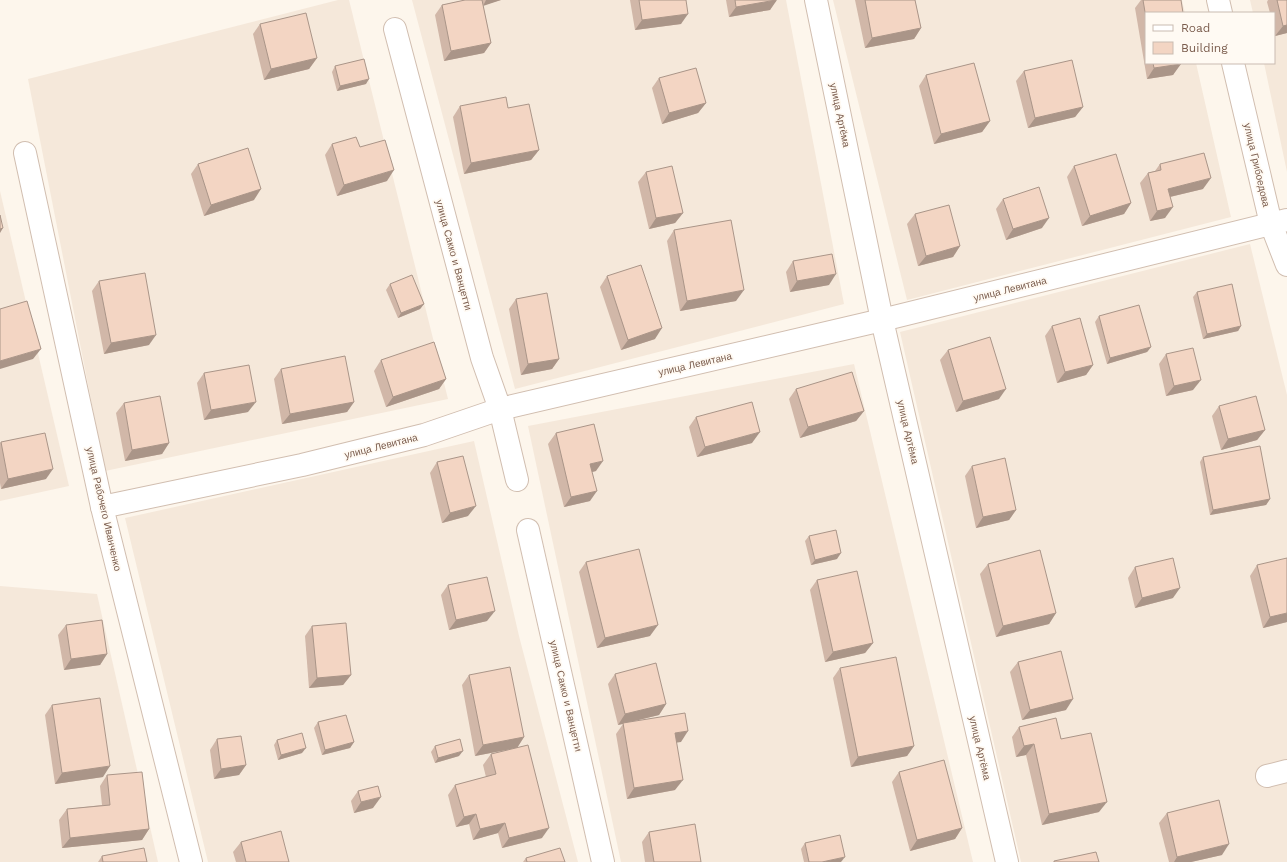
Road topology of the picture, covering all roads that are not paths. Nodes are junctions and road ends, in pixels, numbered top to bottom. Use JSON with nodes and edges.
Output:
{"nodes":[{"id":1,"x":816,"y":0,"type":"edge"},
{"id":2,"x":1218,"y":0,"type":"edge"},
{"id":3,"x":1221,"y":12,"type":"edge"},
{"id":4,"x":395,"y":29,"type":"dead end"},
{"id":5,"x":1233,"y":64,"type":"edge"},
{"id":6,"x":25,"y":153,"type":"dead end"},
{"id":7,"x":1279,"y":222,"type":"edge"},
{"id":8,"x":1287,"y":265,"type":"edge"},
{"id":9,"x":882,"y":320,"type":"junction"},
{"id":10,"x":500,"y":409,"type":"junction"},
{"id":11,"x":517,"y":480,"type":"dead end"},
{"id":12,"x":102,"y":507,"type":"junction"},
{"id":13,"x":528,"y":530,"type":"dead end"},
{"id":14,"x":191,"y":862,"type":"edge"},
{"id":15,"x":604,"y":862,"type":"edge"},
{"id":16,"x":1007,"y":862,"type":"edge"}],
"edges":[{"from":1,"to":9,"type":"street","name":"улица Артёма"},
{"from":2,"to":3,"type":"street"},
{"from":4,"to":10,"type":"street","name":"улица Сакко и Ванцетти"},
{"from":5,"to":7,"type":"street","name":"улица Грибоедова"},
{"from":6,"to":12,"type":"street","name":"улица Рабочего Иванченко"},
{"from":7,"to":8,"type":"street","name":"улица Грибоедова"},
{"from":7,"to":9,"type":"street","name":"улица Левитана"},
{"from":9,"to":10,"type":"street","name":"улица Левитана"},
{"from":9,"to":16,"type":"street","name":"улица Артёма"},
{"from":10,"to":11,"type":"street","name":"улица Сакко и Ванцетти"},
{"from":10,"to":12,"type":"street","name":"улица Левитана"},
{"from":12,"to":14,"type":"street","name":"улица Рабочего Иванченко"},
{"from":13,"to":15,"type":"street","name":"улица Сакко и Ванцетти"}]}
